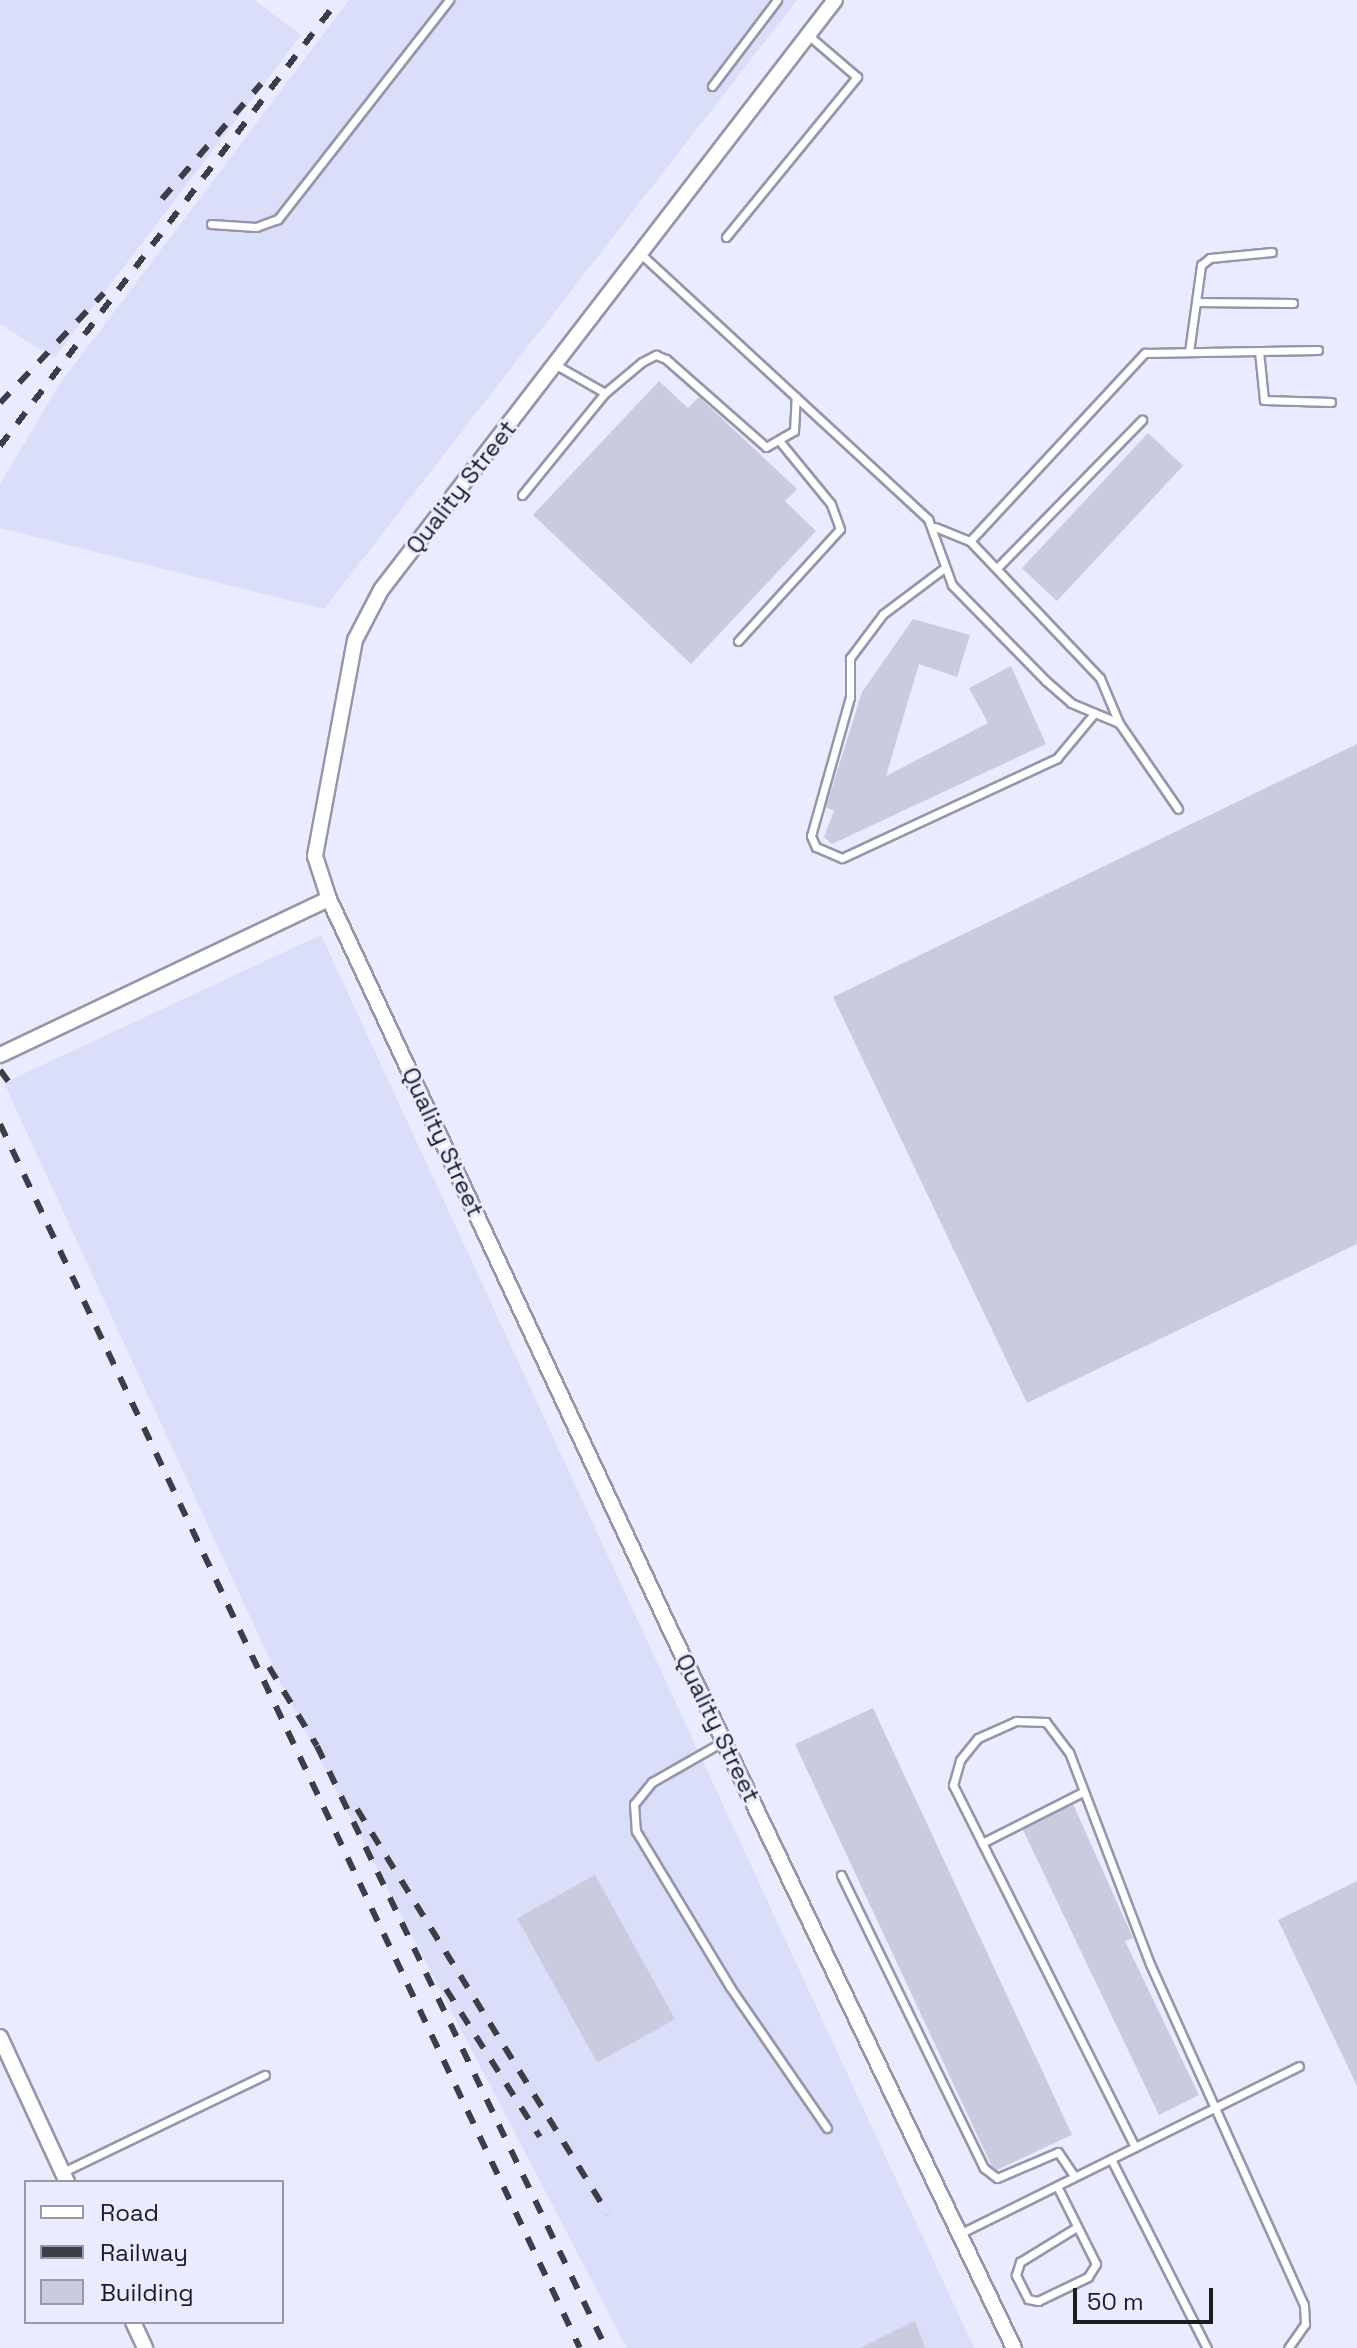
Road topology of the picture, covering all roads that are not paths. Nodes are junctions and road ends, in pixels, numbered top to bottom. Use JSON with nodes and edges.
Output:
{"nodes":[{"id":1,"x":449,"y":0,"type":"edge"},
{"id":2,"x":777,"y":0,"type":"edge"},
{"id":3,"x":835,"y":0,"type":"edge"},
{"id":4,"x":808,"y":35,"type":"junction"},
{"id":5,"x":712,"y":86,"type":"dead end"},
{"id":6,"x":211,"y":224,"type":"dead end"},
{"id":7,"x":726,"y":237,"type":"dead end"},
{"id":8,"x":1272,"y":252,"type":"dead end"},
{"id":9,"x":643,"y":256,"type":"junction"},
{"id":10,"x":1196,"y":302,"type":"junction"},
{"id":11,"x":1293,"y":303,"type":"dead end"},
{"id":12,"x":1318,"y":350,"type":"dead end"},
{"id":13,"x":1259,"y":351,"type":"junction"},
{"id":14,"x":1189,"y":352,"type":"junction"},
{"id":15,"x":556,"y":365,"type":"junction"},
{"id":16,"x":605,"y":393,"type":"junction"},
{"id":17,"x":796,"y":397,"type":"junction"},
{"id":18,"x":1331,"y":402,"type":"dead end"},
{"id":19,"x":1142,"y":420,"type":"dead end"},
{"id":20,"x":781,"y":443,"type":"junction"},
{"id":21,"x":522,"y":495,"type":"dead end"},
{"id":22,"x":935,"y":527,"type":"junction"},
{"id":23,"x":970,"y":541,"type":"junction"},
{"id":24,"x":998,"y":567,"type":"junction"},
{"id":25,"x":943,"y":569,"type":"junction"},
{"id":26,"x":738,"y":641,"type":"dead end"},
{"id":27,"x":1093,"y":715,"type":"junction"},
{"id":28,"x":1119,"y":723,"type":"junction"},
{"id":29,"x":1178,"y":809,"type":"dead end"},
{"id":30,"x":329,"y":899,"type":"junction"},
{"id":31,"x":0,"y":1055,"type":"edge"},
{"id":32,"x":724,"y":1741,"type":"junction"},
{"id":33,"x":1083,"y":1792,"type":"junction"},
{"id":34,"x":982,"y":1843,"type":"junction"},
{"id":35,"x":841,"y":1875,"type":"dead end"},
{"id":36,"x":0,"y":2037,"type":"edge"},
{"id":37,"x":1299,"y":2066,"type":"dead end"},
{"id":38,"x":265,"y":2075,"type":"dead end"},
{"id":39,"x":1213,"y":2106,"type":"junction"},
{"id":40,"x":827,"y":2128,"type":"dead end"},
{"id":41,"x":1135,"y":2147,"type":"junction"},
{"id":42,"x":1111,"y":2159,"type":"junction"},
{"id":43,"x":1074,"y":2176,"type":"junction"},
{"id":44,"x":65,"y":2177,"type":"edge"},
{"id":45,"x":1057,"y":2186,"type":"junction"},
{"id":46,"x":1077,"y":2227,"type":"junction"},
{"id":47,"x":959,"y":2234,"type":"junction"},
{"id":48,"x":134,"y":2324,"type":"edge"},
{"id":49,"x":145,"y":2348,"type":"edge"},
{"id":50,"x":1014,"y":2348,"type":"edge"},
{"id":51,"x":1207,"y":2348,"type":"edge"},
{"id":52,"x":1288,"y":2348,"type":"edge"}],
"edges":[{"from":1,"to":6,"type":"lane"},
{"from":2,"to":5,"type":"lane"},
{"from":3,"to":4,"type":"street","name":"Quality Street"},
{"from":4,"to":7,"type":"lane"},
{"from":4,"to":9,"type":"street","name":"Quality Street"},
{"from":8,"to":10,"type":"lane"},
{"from":9,"to":15,"type":"street","name":"Quality Street"},
{"from":9,"to":17,"type":"lane"},
{"from":10,"to":11,"type":"lane"},
{"from":10,"to":14,"type":"lane"},
{"from":12,"to":13,"type":"lane"},
{"from":13,"to":14,"type":"lane"},
{"from":13,"to":18,"type":"lane"},
{"from":14,"to":23,"type":"lane"},
{"from":15,"to":16,"type":"lane"},
{"from":15,"to":30,"type":"street","name":"Quality Street"},
{"from":16,"to":20,"type":"lane"},
{"from":16,"to":21,"type":"lane"},
{"from":17,"to":20,"type":"lane"},
{"from":17,"to":22,"type":"lane"},
{"from":19,"to":24,"type":"lane"},
{"from":20,"to":26,"type":"lane"},
{"from":22,"to":23,"type":"lane"},
{"from":22,"to":25,"type":"lane"},
{"from":23,"to":24,"type":"lane"},
{"from":24,"to":28,"type":"lane"},
{"from":25,"to":27,"type":"lane"},
{"from":25,"to":27,"type":"lane"},
{"from":27,"to":28,"type":"lane"},
{"from":28,"to":29,"type":"lane"},
{"from":30,"to":31,"type":"street"},
{"from":30,"to":32,"type":"street","name":"Quality Street"},
{"from":32,"to":40,"type":"lane"},
{"from":32,"to":47,"type":"street","name":"Quality Street"},
{"from":33,"to":34,"type":"lane"},
{"from":33,"to":34,"type":"lane"},
{"from":33,"to":39,"type":"lane"},
{"from":34,"to":41,"type":"lane"},
{"from":35,"to":43,"type":"lane"},
{"from":36,"to":44,"type":"street"},
{"from":37,"to":39,"type":"lane"},
{"from":38,"to":44,"type":"lane"},
{"from":39,"to":41,"type":"lane"},
{"from":39,"to":52,"type":"lane"},
{"from":41,"to":42,"type":"lane"},
{"from":42,"to":43,"type":"lane"},
{"from":42,"to":51,"type":"lane"},
{"from":43,"to":45,"type":"lane"},
{"from":45,"to":46,"type":"lane"},
{"from":45,"to":47,"type":"lane"},
{"from":46,"to":46,"type":"lane"},
{"from":47,"to":50,"type":"street","name":"Quality Street"},
{"from":48,"to":49,"type":"street"}]}
